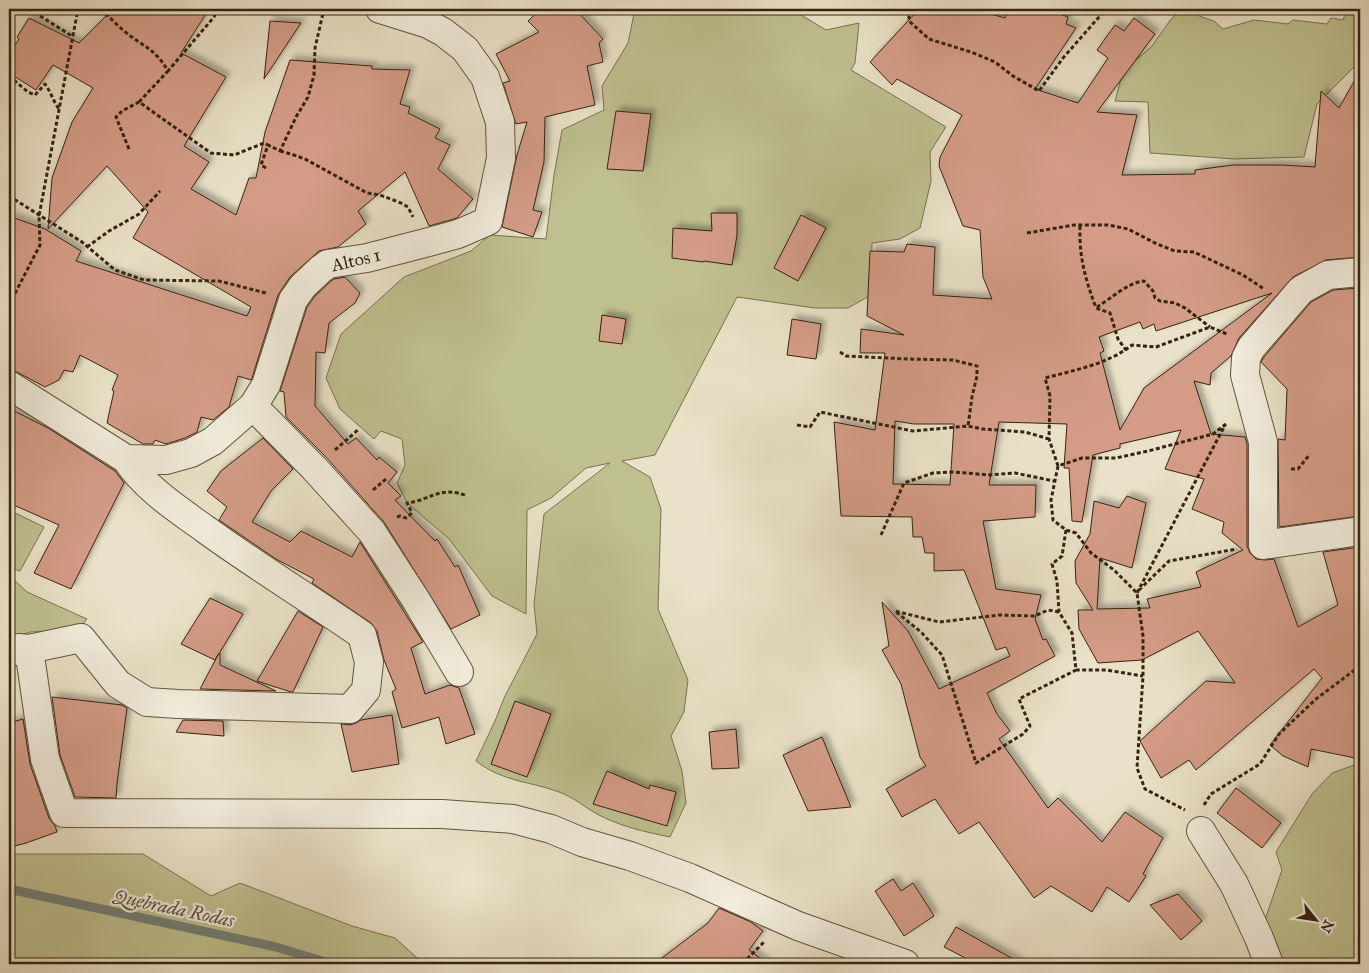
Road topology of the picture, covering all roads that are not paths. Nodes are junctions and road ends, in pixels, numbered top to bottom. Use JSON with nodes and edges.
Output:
{"nodes":[{"id":1,"x":380,"y":9,"type":"edge"},
{"id":2,"x":1360,"y":272,"type":"edge"},
{"id":3,"x":9,"y":385,"type":"edge"},
{"id":4,"x":252,"y":406,"type":"junction"},
{"id":5,"x":126,"y":459,"type":"junction"},
{"id":6,"x":1360,"y":531,"type":"edge"},
{"id":7,"x":19,"y":651,"type":"edge"},
{"id":8,"x":458,"y":672,"type":"dead end"},
{"id":9,"x":1197,"y":826,"type":"road end"},
{"id":10,"x":905,"y":964,"type":"edge"},
{"id":11,"x":1269,"y":964,"type":"edge"}],
"edges":[{"from":1,"to":4,"type":"street","name":"Altos 1"},
{"from":2,"to":6,"type":"street"},
{"from":3,"to":5,"type":"street"},
{"from":4,"to":5,"type":"street","name":"Altos 1"},
{"from":4,"to":8,"type":"street"},
{"from":5,"to":7,"type":"street"},
{"from":7,"to":10,"type":"street"},
{"from":9,"to":11,"type":"street"}]}
